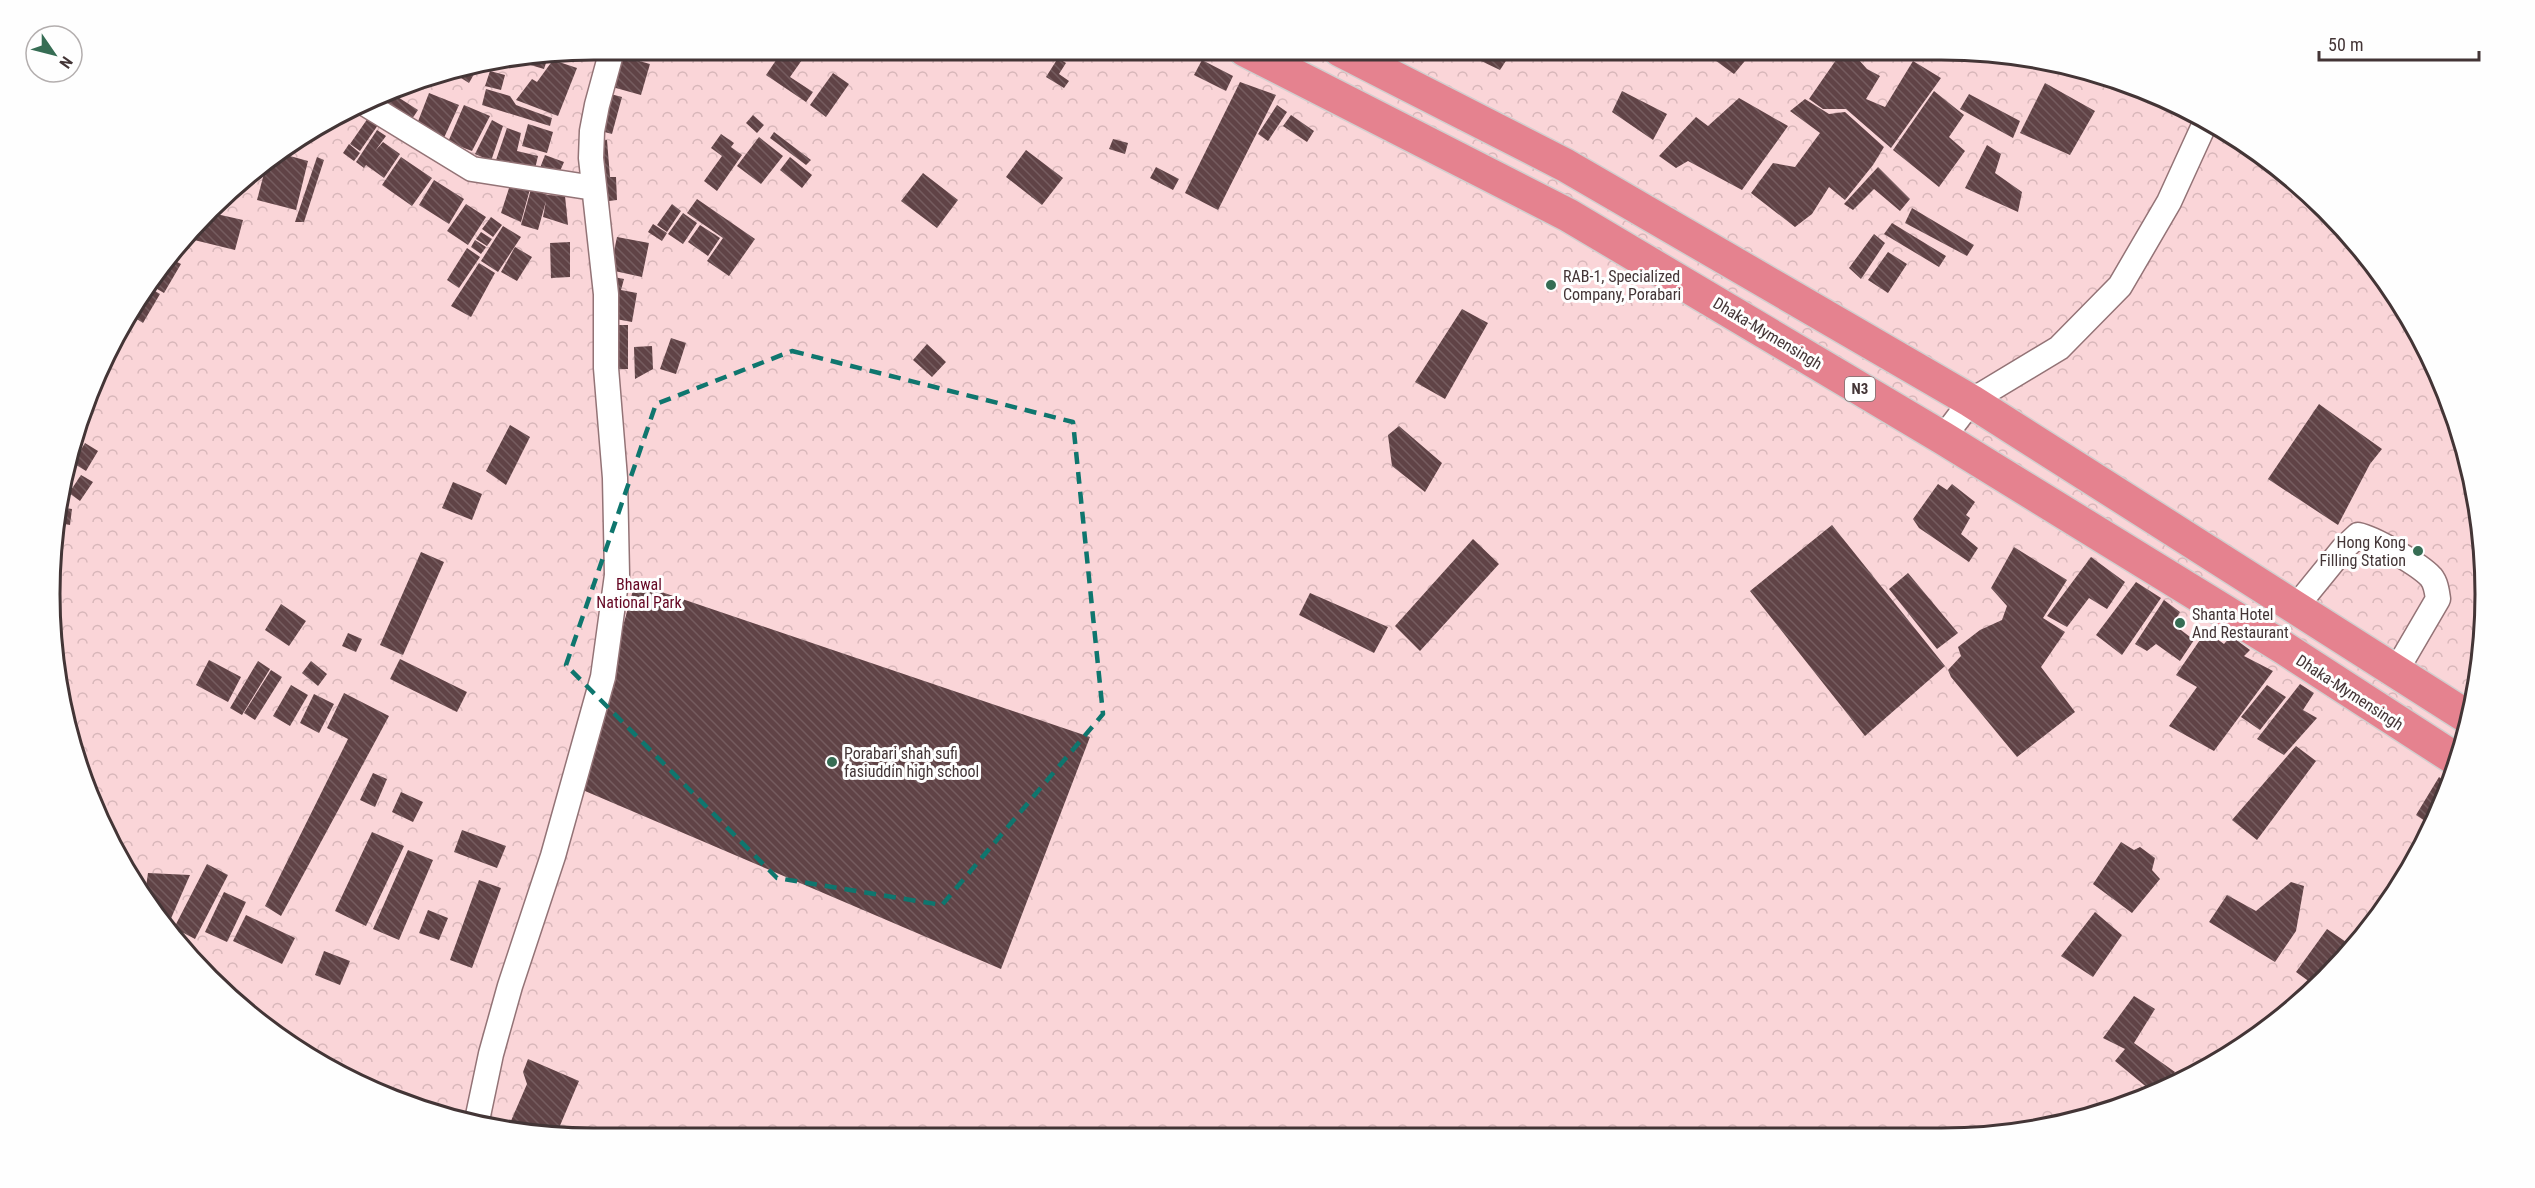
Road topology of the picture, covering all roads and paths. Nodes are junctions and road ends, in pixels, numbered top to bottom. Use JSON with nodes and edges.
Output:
{"nodes":[{"id":1,"x":610,"y":60,"type":"edge"},
{"id":2,"x":1265,"y":60,"type":"edge"},
{"id":3,"x":1360,"y":60,"type":"edge"},
{"id":4,"x":373,"y":108,"type":"edge"},
{"id":5,"x":2202,"y":129,"type":"edge"},
{"id":6,"x":594,"y":188,"type":"junction"},
{"id":7,"x":1971,"y":401,"type":"junction"},
{"id":8,"x":1943,"y":438,"type":"junction"},
{"id":9,"x":2295,"y":608,"type":"junction"},
{"id":10,"x":2396,"y":671,"type":"junction"},
{"id":11,"x":2461,"y":713,"type":"edge"},
{"id":12,"x":2450,"y":756,"type":"edge"},
{"id":13,"x":474,"y":1114,"type":"edge"}],
"edges":[{"from":1,"to":6,"type":"street"},
{"from":2,"to":8,"type":"highway","name":"Dhaka-Mymensingh","number":"N3"},
{"from":3,"to":7,"type":"highway"},
{"from":4,"to":6,"type":"street"},
{"from":5,"to":7,"type":"street"},
{"from":6,"to":13,"type":"street"},
{"from":7,"to":8,"type":"street"},
{"from":7,"to":9,"type":"highway"},
{"from":8,"to":12,"type":"highway","name":"Dhaka-Mymensingh","number":"N3"},
{"from":9,"to":10,"type":"highway"},
{"from":9,"to":10,"type":"street"},
{"from":10,"to":11,"type":"highway"}]}
